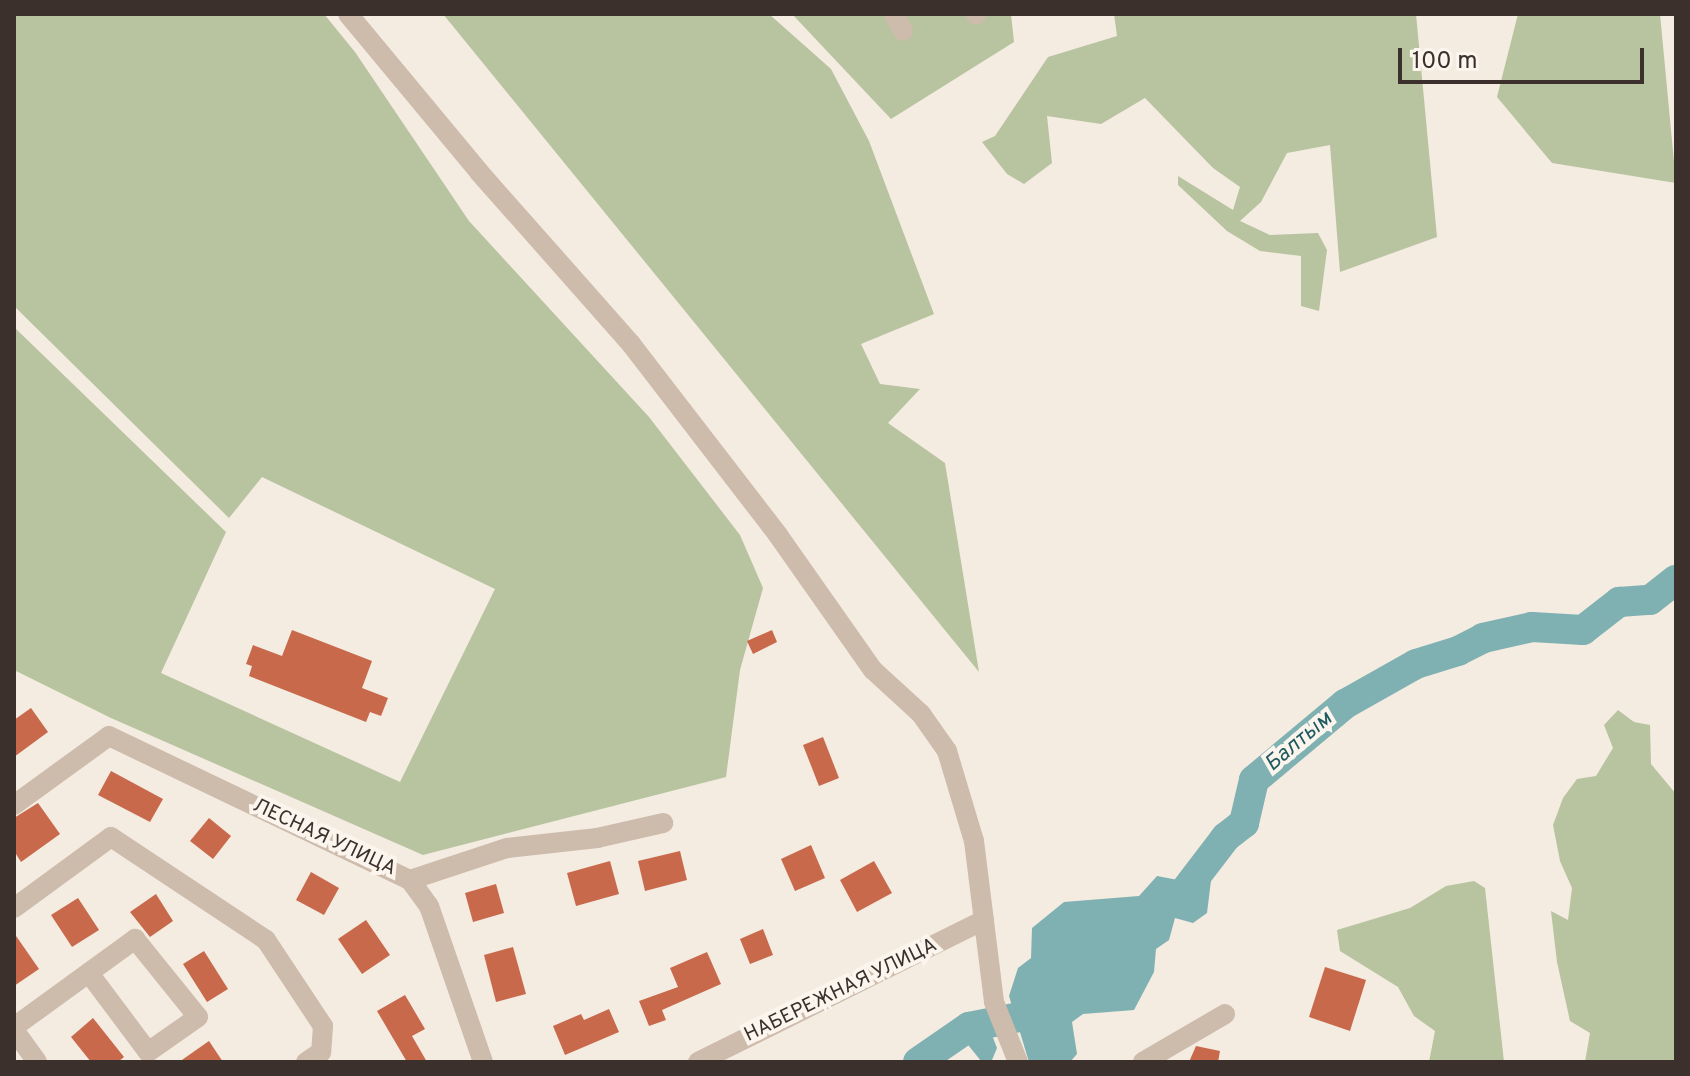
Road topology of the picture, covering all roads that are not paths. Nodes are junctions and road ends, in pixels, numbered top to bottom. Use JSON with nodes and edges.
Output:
{"nodes":[{"id":1,"x":348,"y":14,"type":"edge"},
{"id":2,"x":14,"y":805,"type":"edge"},
{"id":3,"x":663,"y":823,"type":"dead end"},
{"id":4,"x":410,"y":880,"type":"junction"},
{"id":5,"x":14,"y":908,"type":"edge"},
{"id":6,"x":984,"y":920,"type":"junction"},
{"id":7,"x":89,"y":973,"type":"junction"},
{"id":8,"x":1225,"y":1014,"type":"dead end"},
{"id":9,"x":14,"y":1028,"type":"edge"},
{"id":10,"x":37,"y":1062,"type":"edge"},
{"id":11,"x":306,"y":1062,"type":"edge"},
{"id":12,"x":483,"y":1062,"type":"edge"},
{"id":13,"x":698,"y":1062,"type":"edge"},
{"id":14,"x":1018,"y":1062,"type":"edge"},
{"id":15,"x":1143,"y":1062,"type":"edge"}],
"edges":[{"from":1,"to":6,"type":"street"},
{"from":2,"to":4,"type":"street","name":"ЛЕСНАЯ УЛИЦА"},
{"from":3,"to":4,"type":"street","name":"ЛЕСНАЯ УЛИЦА"},
{"from":4,"to":12,"type":"street"},
{"from":5,"to":11,"type":"street"},
{"from":6,"to":13,"type":"street","name":"НАБЕРЕЖНАЯ УЛИЦА"},
{"from":6,"to":14,"type":"street"},
{"from":7,"to":7,"type":"street"},
{"from":7,"to":9,"type":"street"},
{"from":8,"to":15,"type":"street"},
{"from":9,"to":10,"type":"street"}]}
